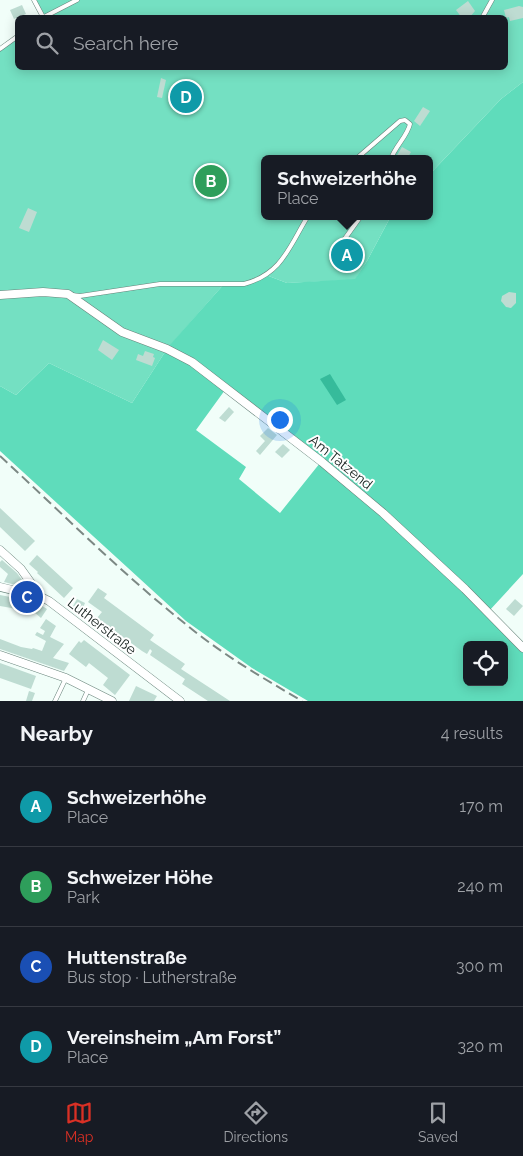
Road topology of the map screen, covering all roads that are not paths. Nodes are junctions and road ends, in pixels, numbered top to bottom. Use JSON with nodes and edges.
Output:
{"nodes":[{"id":1,"x":34,"y":0,"type":"edge"},
{"id":2,"x":78,"y":0,"type":"edge"},
{"id":3,"x":492,"y":0,"type":"edge"},
{"id":4,"x":42,"y":15,"type":"edge"},
{"id":5,"x":47,"y":15,"type":"edge"},
{"id":6,"x":484,"y":15,"type":"edge"},
{"id":7,"x":15,"y":38,"type":"edge"},
{"id":8,"x":0,"y":49,"type":"edge"},
{"id":9,"x":361,"y":155,"type":"edge"},
{"id":10,"x":392,"y":155,"type":"edge"},
{"id":11,"x":306,"y":220,"type":"edge"},
{"id":12,"x":359,"y":220,"type":"edge"},
{"id":13,"x":342,"y":244,"type":"dead end"},
{"id":14,"x":0,"y":294,"type":"edge"},
{"id":15,"x":68,"y":294,"type":"junction"},
{"id":16,"x":0,"y":550,"type":"edge"},
{"id":17,"x":0,"y":587,"type":"edge"},
{"id":18,"x":41,"y":597,"type":"junction"},
{"id":19,"x":523,"y":648,"type":"edge"},
{"id":20,"x":0,"y":655,"type":"edge"},
{"id":21,"x":66,"y":678,"type":"junction"},
{"id":22,"x":88,"y":690,"type":"junction"},
{"id":23,"x":55,"y":701,"type":"edge"},
{"id":24,"x":83,"y":701,"type":"edge"},
{"id":25,"x":112,"y":701,"type":"edge"},
{"id":26,"x":180,"y":701,"type":"edge"}],
"edges":[{"from":1,"to":4,"type":"lane"},
{"from":2,"to":5,"type":"lane"},
{"from":3,"to":6,"type":"lane"},
{"from":7,"to":8,"type":"lane"},
{"from":9,"to":10,"type":"lane"},
{"from":11,"to":15,"type":"lane"},
{"from":12,"to":13,"type":"lane"},
{"from":14,"to":15,"type":"street"},
{"from":15,"to":19,"type":"street","name":"Am Tatzend"},
{"from":16,"to":18,"type":"street"},
{"from":17,"to":18,"type":"street","name":"Lutherstraße"},
{"from":18,"to":26,"type":"street","name":"Lutherstraße"},
{"from":20,"to":21,"type":"street"},
{"from":21,"to":22,"type":"street"},
{"from":21,"to":23,"type":"lane"},
{"from":22,"to":24,"type":"lane"},
{"from":22,"to":25,"type":"street"}]}
